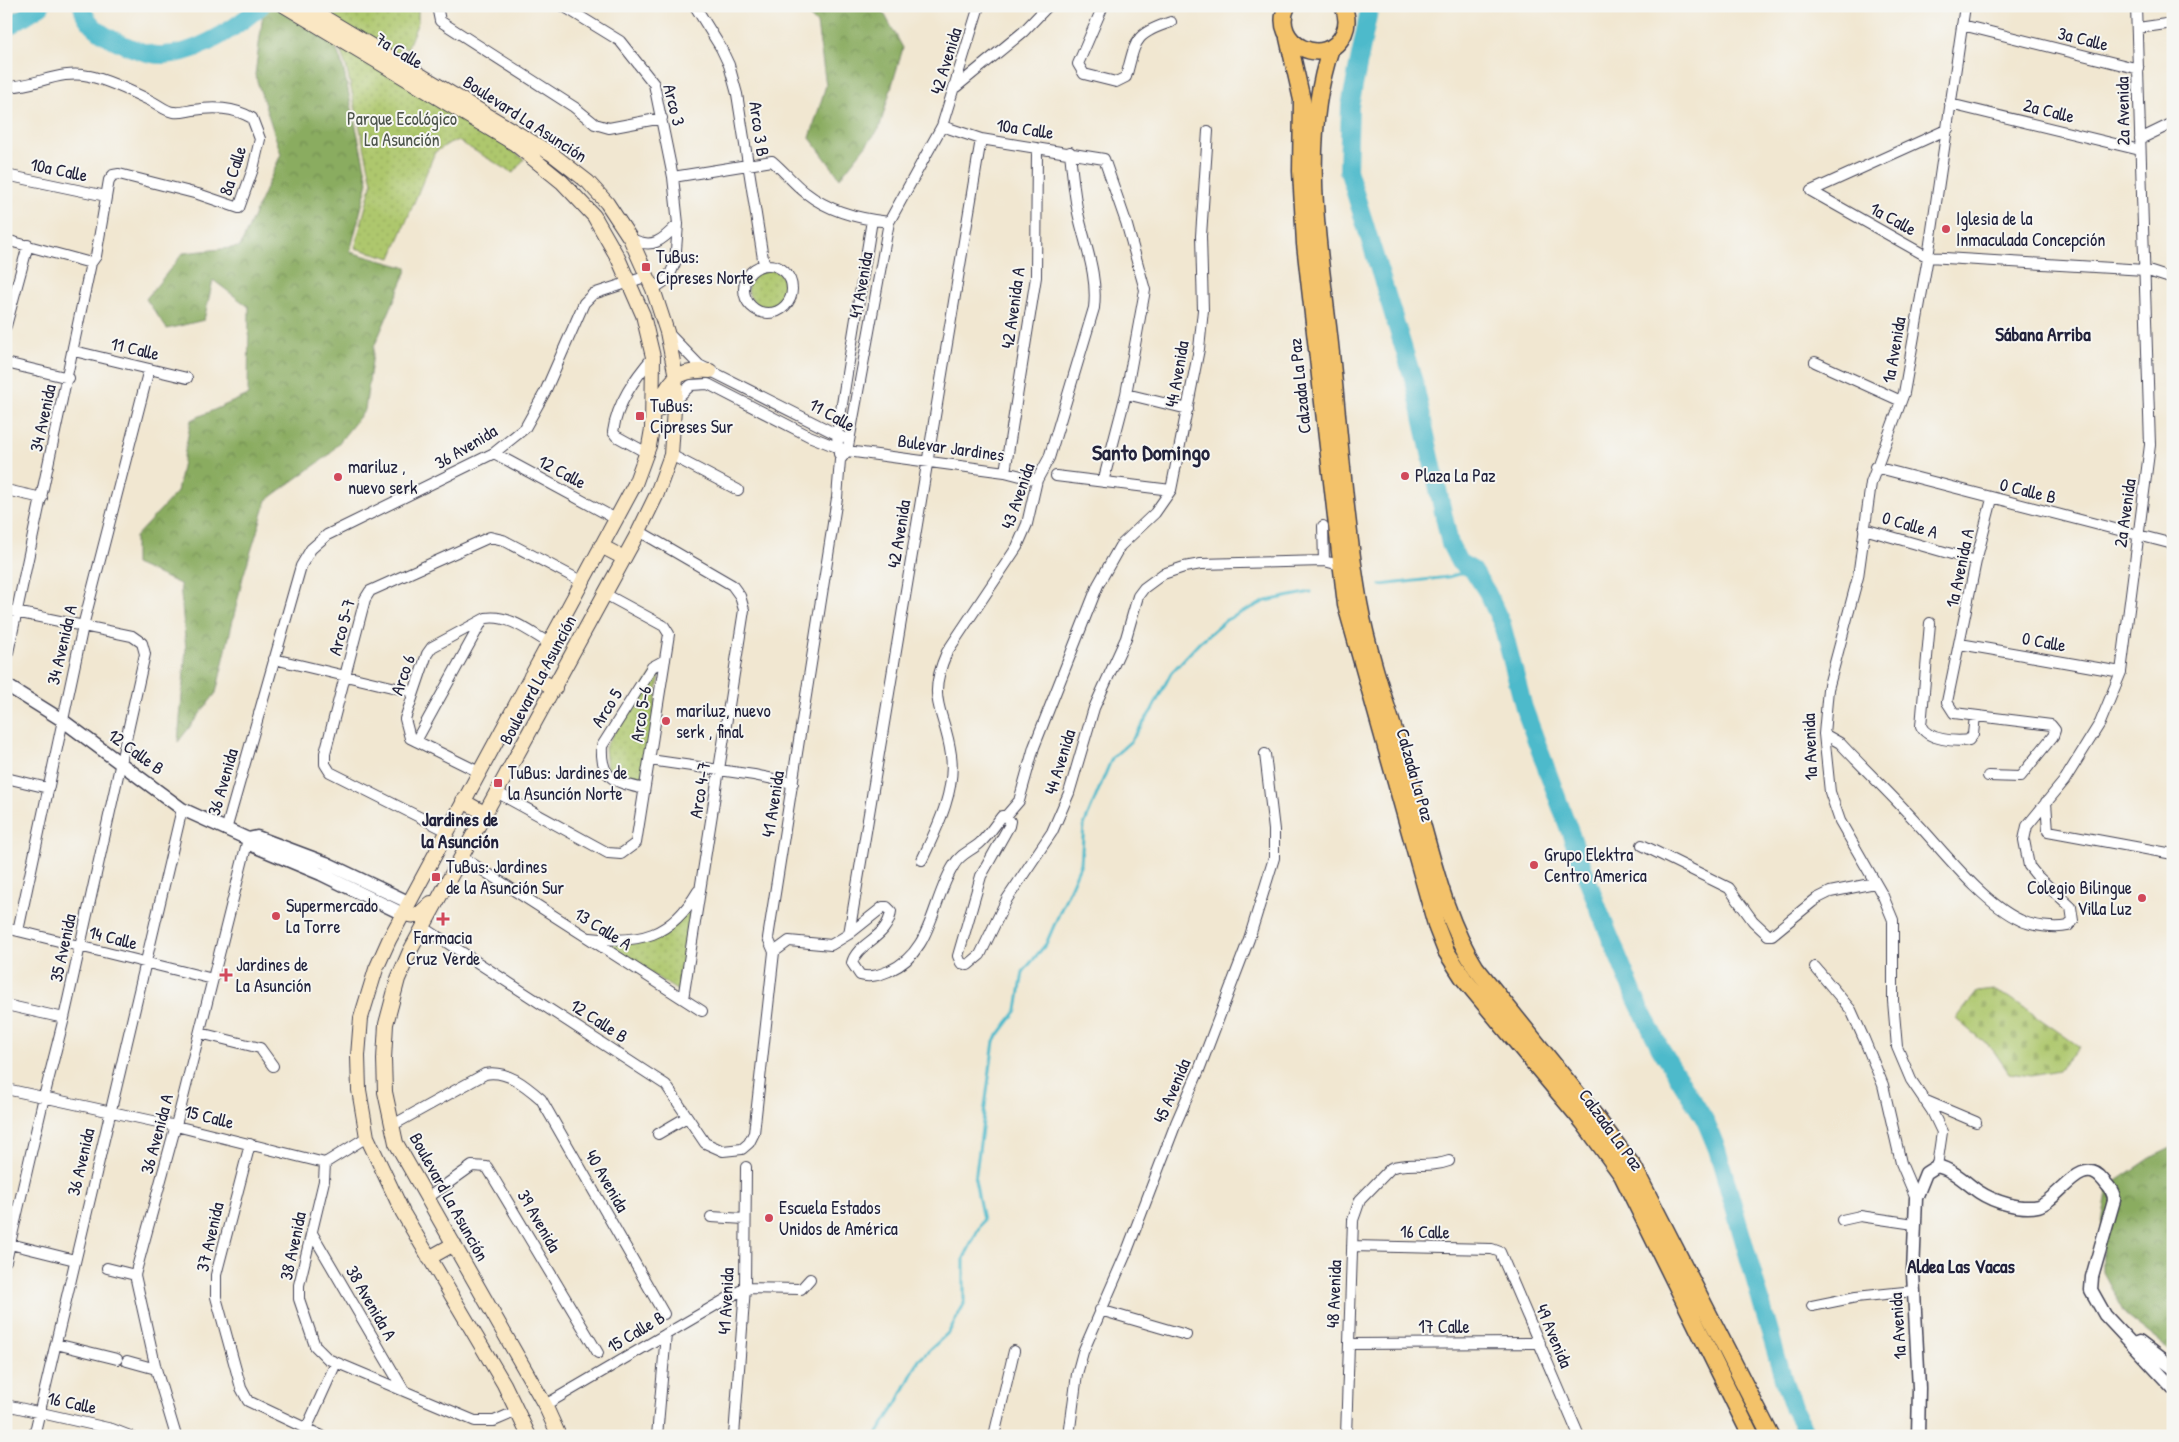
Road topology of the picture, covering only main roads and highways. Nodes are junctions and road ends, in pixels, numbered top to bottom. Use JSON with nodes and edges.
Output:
{"nodes":[{"id":1,"x":285,"y":6,"type":"edge"},
{"id":2,"x":305,"y":6,"type":"edge"},
{"id":3,"x":1287,"y":6,"type":"edge"},
{"id":4,"x":1343,"y":6,"type":"edge"},
{"id":5,"x":1288,"y":38,"type":"junction"},
{"id":6,"x":1330,"y":48,"type":"junction"},
{"id":7,"x":405,"y":70,"type":"junction"},
{"id":8,"x":493,"y":131,"type":"joint"},
{"id":9,"x":580,"y":198,"type":"junction"},
{"id":10,"x":608,"y":202,"type":"junction"},
{"id":11,"x":710,"y":371,"type":"road end"},
{"id":12,"x":676,"y":377,"type":"junction"},
{"id":13,"x":652,"y":429,"type":"junction"},
{"id":14,"x":602,"y":546,"type":"junction"},
{"id":15,"x":624,"y":558,"type":"junction"},
{"id":16,"x":532,"y":676,"type":"junction"},
{"id":17,"x":555,"y":688,"type":"junction"},
{"id":18,"x":463,"y":801,"type":"junction"},
{"id":19,"x":486,"y":814,"type":"junction"},
{"id":20,"x":440,"y":895,"type":"junction"},
{"id":21,"x":405,"y":908,"type":"junction"},
{"id":22,"x":400,"y":1152,"type":"junction"},
{"id":23,"x":379,"y":1164,"type":"junction"},
{"id":24,"x":454,"y":1244,"type":"junction"},
{"id":25,"x":429,"y":1258,"type":"junction"},
{"id":26,"x":525,"y":1372,"type":"junction"},
{"id":27,"x":504,"y":1384,"type":"junction"},
{"id":28,"x":529,"y":1436,"type":"edge"},
{"id":29,"x":560,"y":1436,"type":"edge"},
{"id":30,"x":1751,"y":1436,"type":"edge"},
{"id":31,"x":1771,"y":1436,"type":"edge"}],
"edges":[{"from":1,"to":7,"type":"main road","name":"7a Calle"},
{"from":2,"to":7,"type":"main road","name":"7a Calle"},
{"from":3,"to":5,"type":"main road","name":"Calzada La Paz"},
{"from":4,"to":6,"type":"main road"},
{"from":5,"to":6,"type":"main road"},
{"from":5,"to":30,"type":"main road","name":"Calzada La Paz"},
{"from":6,"to":31,"type":"main road","name":"Calzada La Paz"},
{"from":7,"to":8,"type":"main road","name":"7a Calle"},
{"from":7,"to":10,"type":"main road","name":"Boulevard La Asunción"},
{"from":8,"to":9,"type":"main road","name":"Boulevard La Asunción"},
{"from":9,"to":10,"type":"main road"},
{"from":9,"to":13,"type":"main road","name":"Boulevard La Asunción"},
{"from":10,"to":12,"type":"main road","name":"Boulevard La Asunción"},
{"from":11,"to":12,"type":"main road"},
{"from":12,"to":13,"type":"main road"},
{"from":12,"to":15,"type":"main road","name":"Boulevard La Asunción"},
{"from":13,"to":14,"type":"main road","name":"Boulevard La Asunción"},
{"from":14,"to":15,"type":"main road"},
{"from":14,"to":16,"type":"main road","name":"Boulevard La Asunción"},
{"from":15,"to":17,"type":"main road","name":"Boulevard La Asunción"},
{"from":16,"to":17,"type":"main road"},
{"from":16,"to":18,"type":"main road","name":"Boulevard La Asunción"},
{"from":17,"to":19,"type":"main road","name":"Boulevard La Asunción"},
{"from":18,"to":19,"type":"main road"},
{"from":18,"to":21,"type":"main road","name":"Boulevard La Asunción"},
{"from":19,"to":20,"type":"main road","name":"Boulevard La Asunción"},
{"from":20,"to":21,"type":"main road"},
{"from":20,"to":22,"type":"main road","name":"Boulevard La Asunción"},
{"from":21,"to":23,"type":"main road","name":"Boulevard La Asunción"},
{"from":22,"to":23,"type":"main road"},
{"from":22,"to":24,"type":"main road","name":"Boulevard La Asunción"},
{"from":23,"to":25,"type":"main road","name":"Boulevard La Asunción"},
{"from":24,"to":25,"type":"main road"},
{"from":24,"to":26,"type":"main road","name":"Boulevard La Asunción"},
{"from":25,"to":27,"type":"main road","name":"Boulevard La Asunción"},
{"from":26,"to":27,"type":"main road"},
{"from":26,"to":29,"type":"main road","name":"Boulevard La Asunción"},
{"from":27,"to":28,"type":"main road","name":"Boulevard La Asunción"}]}
